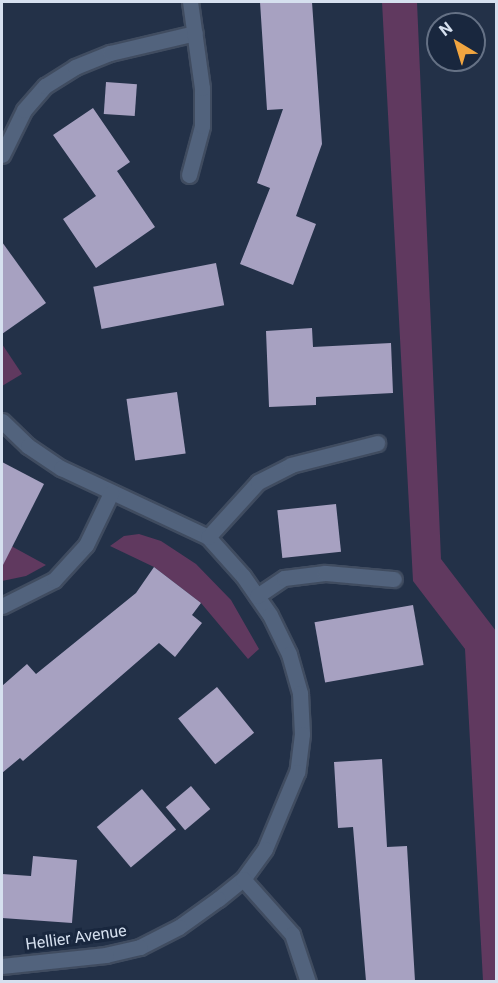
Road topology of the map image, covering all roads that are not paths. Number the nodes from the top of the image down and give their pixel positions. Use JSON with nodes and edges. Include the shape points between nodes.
{"nodes":[{"id":1,"x":190,"y":2,"type":"edge"},
{"id":2,"x":195,"y":33,"type":"junction"},
{"id":3,"x":2,"y":155,"type":"edge"},
{"id":4,"x":189,"y":175,"type":"dead end"},
{"id":5,"x":2,"y":421,"type":"edge"},
{"id":6,"x":377,"y":443,"type":"dead end"},
{"id":7,"x":111,"y":493,"type":"junction"},
{"id":8,"x":208,"y":537,"type":"junction"},
{"id":9,"x":394,"y":579,"type":"dead end"},
{"id":10,"x":257,"y":596,"type":"junction"},
{"id":11,"x":2,"y":606,"type":"edge"},
{"id":12,"x":243,"y":879,"type":"junction"},
{"id":13,"x":2,"y":966,"type":"edge"},
{"id":14,"x":308,"y":981,"type":"edge"}],
"edges":[{"from":1,"to":2,"type":"street"},
{"from":2,"to":3,"type":"street","via":[[110,53],[75,67],[45,86],[24,110]]},
{"from":2,"to":4,"type":"street","via":[[202,126]]},
{"from":5,"to":7,"type":"street","name":"Hellier Avenue","via":[[36,452]]},
{"from":6,"to":8,"type":"street","via":[[291,465],[258,482]]},
{"from":7,"to":8,"type":"street","name":"Hellier Avenue"},
{"from":7,"to":11,"type":"street","via":[[86,544],[54,580]]},
{"from":8,"to":10,"type":"street","name":"Hellier Avenue"},
{"from":9,"to":10,"type":"street","via":[[325,573],[284,578]]},
{"from":10,"to":12,"type":"street","name":"Hellier Avenue","via":[[289,654],[300,693],[302,734],[297,772],[284,809],[265,849]]},
{"from":12,"to":13,"type":"street","name":"Hellier Avenue","via":[[179,927],[140,947],[106,955]]},
{"from":12,"to":14,"type":"street","via":[[292,934]]}]}
